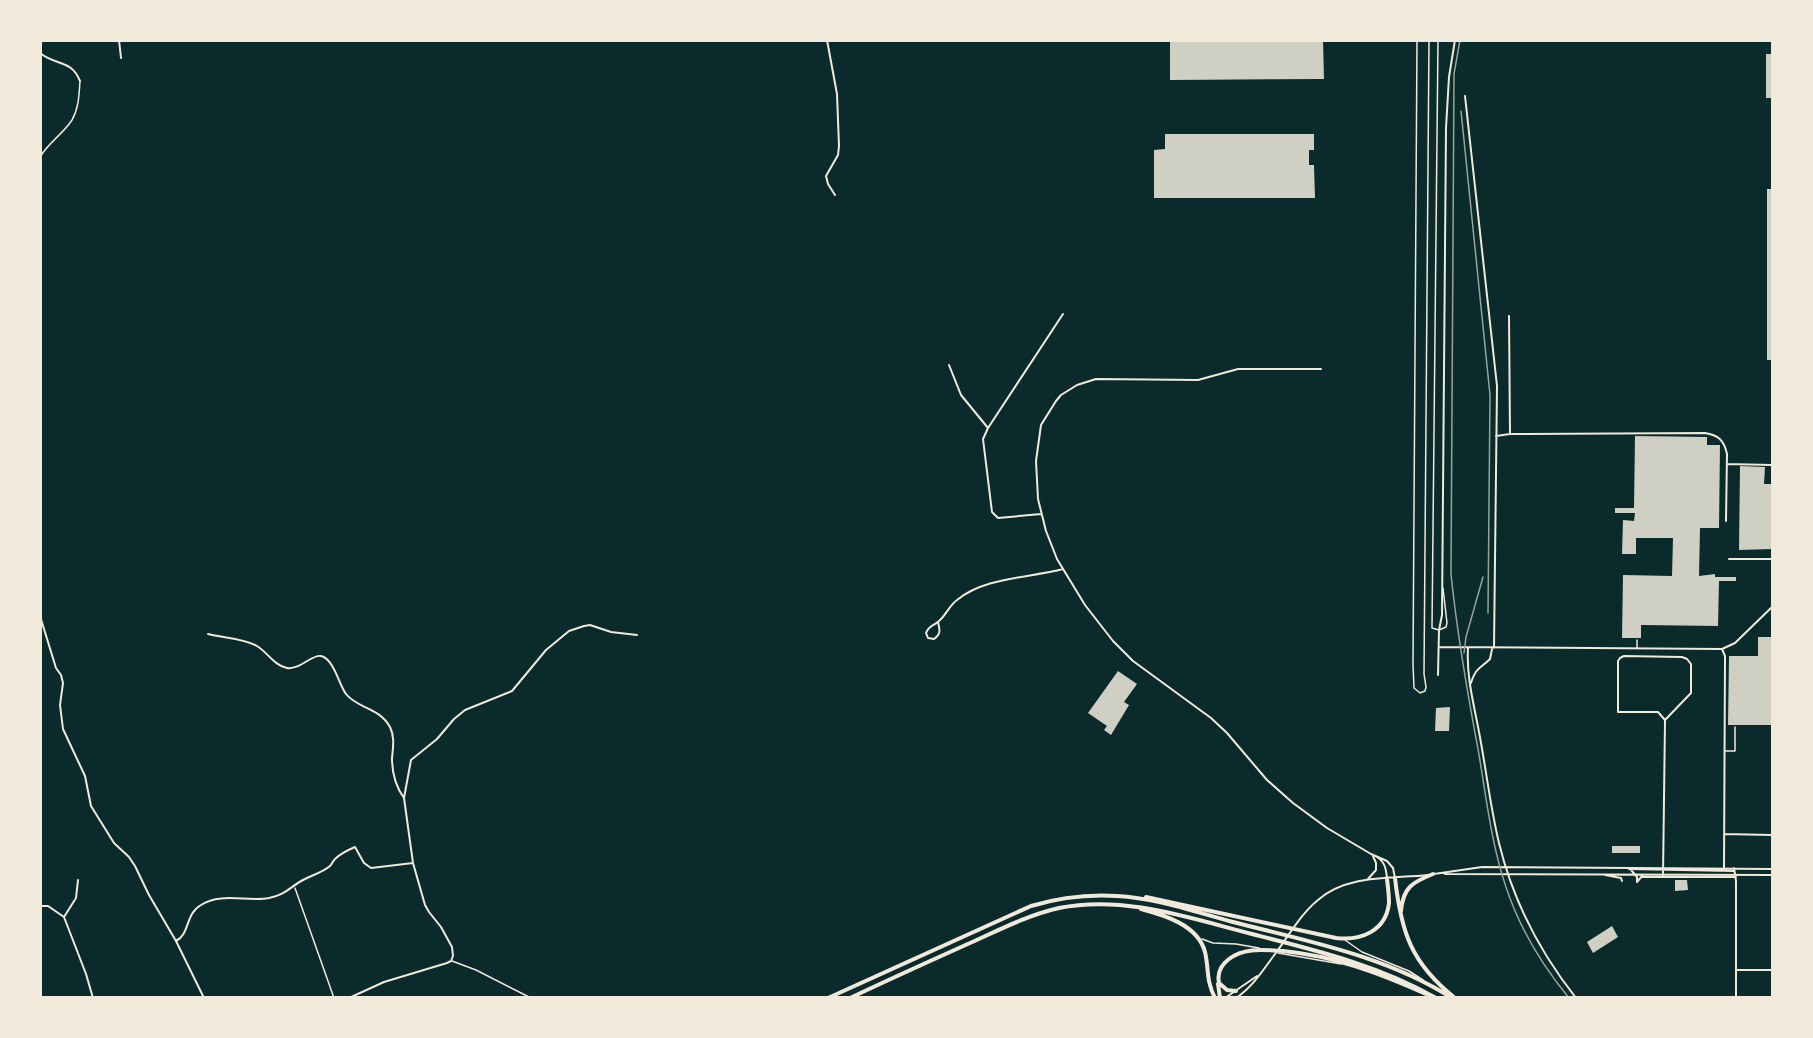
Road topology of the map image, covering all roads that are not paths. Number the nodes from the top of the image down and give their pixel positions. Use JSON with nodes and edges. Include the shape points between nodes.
{"nodes":[{"id":1,"x":119,"y":40,"type":"edge"},
{"id":2,"x":826,"y":40,"type":"edge"},
{"id":3,"x":1417,"y":40,"type":"edge"},
{"id":4,"x":1429,"y":40,"type":"edge"},
{"id":5,"x":1438,"y":40,"type":"edge"},
{"id":6,"x":1455,"y":40,"type":"edge"},
{"id":7,"x":40,"y":53,"type":"edge"},
{"id":8,"x":121,"y":58,"type":"dead end"},
{"id":9,"x":80,"y":81,"type":"joint"},
{"id":10,"x":1465,"y":96,"type":"dead end"},
{"id":11,"x":40,"y":157,"type":"edge"},
{"id":12,"x":835,"y":195,"type":"dead end"},
{"id":13,"x":1063,"y":314,"type":"dead end"},
{"id":14,"x":1509,"y":316,"type":"dead end"},
{"id":15,"x":949,"y":365,"type":"dead end"},
{"id":16,"x":1321,"y":369,"type":"dead end"},
{"id":17,"x":988,"y":428,"type":"junction"},
{"id":18,"x":1510,"y":434,"type":"junction"},
{"id":19,"x":1496,"y":436,"type":"junction"},
{"id":20,"x":1720,"y":454,"type":"dead end"},
{"id":21,"x":1727,"y":454,"type":"junction"},
{"id":22,"x":1720,"y":460,"type":"dead end"},
{"id":23,"x":1726,"y":464,"type":"junction"},
{"id":24,"x":1773,"y":465,"type":"edge"},
{"id":25,"x":1720,"y":468,"type":"dead end"},
{"id":26,"x":1720,"y":476,"type":"dead end"},
{"id":27,"x":1726,"y":476,"type":"junction"},
{"id":28,"x":1720,"y":485,"type":"dead end"},
{"id":29,"x":1726,"y":485,"type":"junction"},
{"id":30,"x":1720,"y":490,"type":"dead end"},
{"id":31,"x":1726,"y":490,"type":"junction"},
{"id":32,"x":1720,"y":496,"type":"dead end"},
{"id":33,"x":1726,"y":496,"type":"junction"},
{"id":34,"x":1720,"y":503,"type":"dead end"},
{"id":35,"x":1726,"y":503,"type":"junction"},
{"id":36,"x":1720,"y":512,"type":"dead end"},
{"id":37,"x":1726,"y":512,"type":"junction"},
{"id":38,"x":1041,"y":514,"type":"junction"},
{"id":39,"x":1719,"y":520,"type":"dead end"},
{"id":40,"x":1726,"y":520,"type":"joint"},
{"id":41,"x":1729,"y":559,"type":"dead end"},
{"id":42,"x":1773,"y":559,"type":"edge"},
{"id":43,"x":1063,"y":569,"type":"junction"},
{"id":44,"x":1442,"y":580,"type":"junction"},
{"id":45,"x":1773,"y":607,"type":"edge"},
{"id":46,"x":40,"y":616,"type":"edge"},
{"id":47,"x":938,"y":622,"type":"junction"},
{"id":48,"x":1438,"y":630,"type":"junction"},
{"id":49,"x":208,"y":634,"type":"dead end"},
{"id":50,"x":637,"y":635,"type":"dead end"},
{"id":51,"x":1637,"y":640,"type":"dead end"},
{"id":52,"x":1439,"y":647,"type":"junction"},
{"id":53,"x":1468,"y":648,"type":"junction"},
{"id":54,"x":1493,"y":648,"type":"junction"},
{"id":55,"x":1636,"y":649,"type":"junction"},
{"id":56,"x":1722,"y":650,"type":"junction"},
{"id":57,"x":1438,"y":675,"type":"dead end"},
{"id":58,"x":1471,"y":682,"type":"junction"},
{"id":59,"x":1665,"y":720,"type":"junction"},
{"id":60,"x":1735,"y":727,"type":"dead end"},
{"id":61,"x":1724,"y":751,"type":"junction"},
{"id":62,"x":404,"y":798,"type":"junction"},
{"id":63,"x":1724,"y":834,"type":"junction"},
{"id":64,"x":1773,"y":835,"type":"edge"},
{"id":65,"x":1373,"y":854,"type":"junction"},
{"id":66,"x":413,"y":863,"type":"junction"},
{"id":67,"x":1619,"y":867,"type":"junction"},
{"id":68,"x":1724,"y":868,"type":"junction"},
{"id":69,"x":1664,"y":869,"type":"junction"},
{"id":70,"x":1735,"y":869,"type":"junction"},
{"id":71,"x":1773,"y":869,"type":"edge"},
{"id":72,"x":1629,"y":870,"type":"junction"},
{"id":73,"x":1433,"y":874,"type":"junction"},
{"id":74,"x":1602,"y":874,"type":"junction"},
{"id":75,"x":1635,"y":874,"type":"junction"},
{"id":76,"x":1646,"y":874,"type":"junction"},
{"id":77,"x":1664,"y":875,"type":"junction"},
{"id":78,"x":1773,"y":875,"type":"edge"},
{"id":79,"x":1736,"y":876,"type":"junction"},
{"id":80,"x":1641,"y":877,"type":"junction"},
{"id":81,"x":1395,"y":878,"type":"junction"},
{"id":82,"x":1387,"y":879,"type":"junction"},
{"id":83,"x":78,"y":880,"type":"dead end"},
{"id":84,"x":1366,"y":881,"type":"junction"},
{"id":85,"x":1622,"y":881,"type":"dead end"},
{"id":86,"x":294,"y":887,"type":"junction"},
{"id":87,"x":1119,"y":896,"type":"junction"},
{"id":88,"x":40,"y":906,"type":"edge"},
{"id":89,"x":1131,"y":907,"type":"junction"},
{"id":90,"x":64,"y":917,"type":"junction"},
{"id":91,"x":1400,"y":918,"type":"junction"},
{"id":92,"x":1198,"y":938,"type":"junction"},
{"id":93,"x":1343,"y":939,"type":"junction"},
{"id":94,"x":176,"y":941,"type":"junction"},
{"id":95,"x":1267,"y":950,"type":"junction"},
{"id":96,"x":451,"y":961,"type":"junction"},
{"id":97,"x":1736,"y":970,"type":"junction"},
{"id":98,"x":1773,"y":970,"type":"edge"},
{"id":99,"x":1257,"y":976,"type":"junction"},
{"id":100,"x":1219,"y":983,"type":"junction"},
{"id":101,"x":1431,"y":986,"type":"junction"},
{"id":102,"x":869,"y":989,"type":"junction"},
{"id":103,"x":1211,"y":990,"type":"junction"},
{"id":104,"x":1236,"y":991,"type":"junction"},
{"id":105,"x":865,"y":995,"type":"dead end"},
{"id":106,"x":93,"y":998,"type":"edge"},
{"id":107,"x":204,"y":998,"type":"edge"},
{"id":108,"x":334,"y":998,"type":"edge"},
{"id":109,"x":349,"y":998,"type":"edge"},
{"id":110,"x":531,"y":998,"type":"edge"},
{"id":111,"x":828,"y":998,"type":"edge"},
{"id":112,"x":850,"y":998,"type":"edge"},
{"id":113,"x":1210,"y":998,"type":"edge"},
{"id":114,"x":1215,"y":998,"type":"edge"},
{"id":115,"x":1223,"y":998,"type":"edge"},
{"id":116,"x":1236,"y":998,"type":"edge"},
{"id":117,"x":1434,"y":998,"type":"edge"},
{"id":118,"x":1454,"y":998,"type":"edge"},
{"id":119,"x":1576,"y":998,"type":"edge"},
{"id":120,"x":1736,"y":998,"type":"edge"}],
"edges":[{"from":1,"to":8,"type":"street"},
{"from":2,"to":12,"type":"street","via":[[836,93],[839,147],[826,176]]},
{"from":3,"to":4,"type":"lane","via":[[1413,665],[1414,688],[1420,693],[1426,687]]},
{"from":5,"to":48,"type":"lane","via":[[1432,628]]},
{"from":6,"to":44,"type":"street","via":[[1446,128]]},
{"from":7,"to":9,"type":"street","via":[[72,68]]},
{"from":9,"to":11,"type":"lane","via":[[73,118]]},
{"from":10,"to":19,"type":"street","via":[[1497,386]]},
{"from":13,"to":17,"type":"street"},
{"from":14,"to":18,"type":"street"},
{"from":15,"to":17,"type":"street","via":[[961,395]]},
{"from":16,"to":38,"type":"street","via":[[1238,369],[1198,380],[1096,379],[1077,385],[1056,401],[1039,432],[1036,478]]},
{"from":17,"to":38,"type":"street","via":[[983,439],[992,512],[998,518]]},
{"from":18,"to":19,"type":"street"},
{"from":18,"to":21,"type":"street","via":[[1705,433],[1718,436]]},
{"from":19,"to":54,"type":"street"},
{"from":20,"to":21,"type":"lane"},
{"from":21,"to":23,"type":"street"},
{"from":22,"to":23,"type":"lane"},
{"from":23,"to":24,"type":"street"},
{"from":23,"to":25,"type":"lane"},
{"from":23,"to":27,"type":"street"},
{"from":26,"to":27,"type":"lane"},
{"from":27,"to":29,"type":"street"},
{"from":28,"to":29,"type":"lane"},
{"from":29,"to":31,"type":"street"},
{"from":30,"to":31,"type":"lane"},
{"from":31,"to":33,"type":"street"},
{"from":32,"to":33,"type":"lane"},
{"from":33,"to":35,"type":"street"},
{"from":34,"to":35,"type":"lane"},
{"from":35,"to":37,"type":"street"},
{"from":36,"to":37,"type":"lane"},
{"from":37,"to":40,"type":"street"},
{"from":38,"to":43,"type":"street"},
{"from":39,"to":40,"type":"lane"},
{"from":41,"to":42,"type":"street"},
{"from":43,"to":47,"type":"street","via":[[989,584],[969,592],[946,610]]},
{"from":43,"to":65,"type":"street","via":[[1093,616],[1133,661],[1211,718],[1300,809]]},
{"from":44,"to":48,"type":"street"},
{"from":44,"to":48,"type":"lane","via":[[1446,627]]},
{"from":45,"to":56,"type":"street","via":[[1735,643]]},
{"from":46,"to":94,"type":"street","via":[[62,678],[63,729],[85,776],[91,806],[114,843],[135,866]]},
{"from":47,"to":47,"type":"street","via":[[927,629],[928,638],[938,635]]},
{"from":48,"to":52,"type":"street"},
{"from":49,"to":62,"type":"street","via":[[253,644],[286,668],[319,656],[327,660],[346,694],[374,710],[389,726],[394,739],[393,769]]},
{"from":50,"to":62,"type":"street","via":[[590,626],[561,636],[512,691],[465,710],[415,756]]},
{"from":51,"to":55,"type":"lane"},
{"from":52,"to":53,"type":"street"},
{"from":52,"to":57,"type":"street"},
{"from":53,"to":54,"type":"street"},
{"from":53,"to":58,"type":"street"},
{"from":54,"to":55,"type":"street"},
{"from":54,"to":58,"type":"street","via":[[1490,659],[1474,673]]},
{"from":55,"to":56,"type":"street"},
{"from":56,"to":61,"type":"street"},
{"from":58,"to":119,"type":"street","via":[[1510,883],[1537,943]]},
{"from":59,"to":59,"type":"street","via":[[1691,693],[1690,662],[1682,657],[1620,658],[1618,712],[1658,712]]},
{"from":59,"to":69,"type":"street"},
{"from":60,"to":61,"type":"lane","via":[[1734,751]]},
{"from":61,"to":63,"type":"street"},
{"from":62,"to":66,"type":"street"},
{"from":63,"to":64,"type":"street"},
{"from":63,"to":68,"type":"street"},
{"from":65,"to":81,"type":"street","via":[[1391,864]]},
{"from":65,"to":82,"type":"street","via":[[1384,864]]},
{"from":65,"to":84,"type":"street","via":[[1376,870]]},
{"from":66,"to":86,"type":"street","via":[[371,868],[355,848]]},
{"from":66,"to":96,"type":"street","via":[[425,904],[452,947]]},
{"from":67,"to":69,"type":"street"},
{"from":67,"to":72,"type":"street"},
{"from":67,"to":73,"type":"street","via":[[1482,867]]},
{"from":68,"to":69,"type":"street"},
{"from":68,"to":70,"type":"street"},
{"from":69,"to":70,"type":"street"},
{"from":69,"to":72,"type":"street"},
{"from":69,"to":77,"type":"street"},
{"from":70,"to":71,"type":"street"},
{"from":70,"to":79,"type":"street"},
{"from":72,"to":75,"type":"street"},
{"from":73,"to":74,"type":"street"},
{"from":73,"to":81,"type":"street"},
{"from":73,"to":91,"type":"main road","via":[[1408,888]]},
{"from":74,"to":75,"type":"street"},
{"from":74,"to":85,"type":"street","via":[[1618,876]]},
{"from":75,"to":76,"type":"street"},
{"from":75,"to":80,"type":"street","via":[[1637,882]]},
{"from":76,"to":77,"type":"street"},
{"from":76,"to":80,"type":"street"},
{"from":77,"to":79,"type":"street"},
{"from":77,"to":80,"type":"street"},
{"from":78,"to":79,"type":"street"},
{"from":79,"to":97,"type":"street"},
{"from":81,"to":82,"type":"street"},
{"from":81,"to":91,"type":"main road"},
{"from":82,"to":84,"type":"street"},
{"from":82,"to":93,"type":"main road","via":[[1388,905],[1381,923],[1365,936]]},
{"from":83,"to":90,"type":"street","via":[[76,898]]},
{"from":84,"to":99,"type":"street","via":[[1329,892],[1316,902]]},
{"from":86,"to":94,"type":"street","via":[[271,897],[205,903],[193,912],[184,934]]},
{"from":86,"to":108,"type":"lane"},
{"from":87,"to":93,"type":"main road","via":[[1165,901]]},
{"from":87,"to":101,"type":"main road","via":[[1182,908],[1353,954]]},
{"from":87,"to":111,"type":"main road","via":[[1066,897],[1031,906]]},
{"from":88,"to":90,"type":"street","via":[[48,906]]},
{"from":89,"to":92,"type":"main road","via":[[1174,920]]},
{"from":89,"to":102,"type":"main road","via":[[1083,905],[1039,914]]},
{"from":89,"to":117,"type":"main road","via":[[1164,911],[1331,954],[1403,980]]},
{"from":90,"to":106,"type":"street"},
{"from":91,"to":118,"type":"main road","via":[[1419,960]]},
{"from":92,"to":95,"type":"lane"},
{"from":92,"to":103,"type":"main road"},
{"from":93,"to":101,"type":"lane"},
{"from":94,"to":107,"type":"street"},
{"from":95,"to":100,"type":"main road","via":[[1245,952],[1227,960],[1219,971]]},
{"from":95,"to":117,"type":"main road","via":[[1351,964]]},
{"from":96,"to":109,"type":"street","via":[[384,982]]},
{"from":96,"to":110,"type":"lane"},
{"from":97,"to":98,"type":"street"},
{"from":97,"to":120,"type":"street"},
{"from":99,"to":104,"type":"street"},
{"from":99,"to":116,"type":"street"},
{"from":100,"to":104,"type":"main road"},
{"from":100,"to":115,"type":"main road"},
{"from":101,"to":118,"type":"main road"},
{"from":102,"to":105,"type":"street"},
{"from":102,"to":112,"type":"main road"},
{"from":103,"to":113,"type":"main road"},
{"from":103,"to":114,"type":"main road"},
{"from":104,"to":115,"type":"street"}]}
